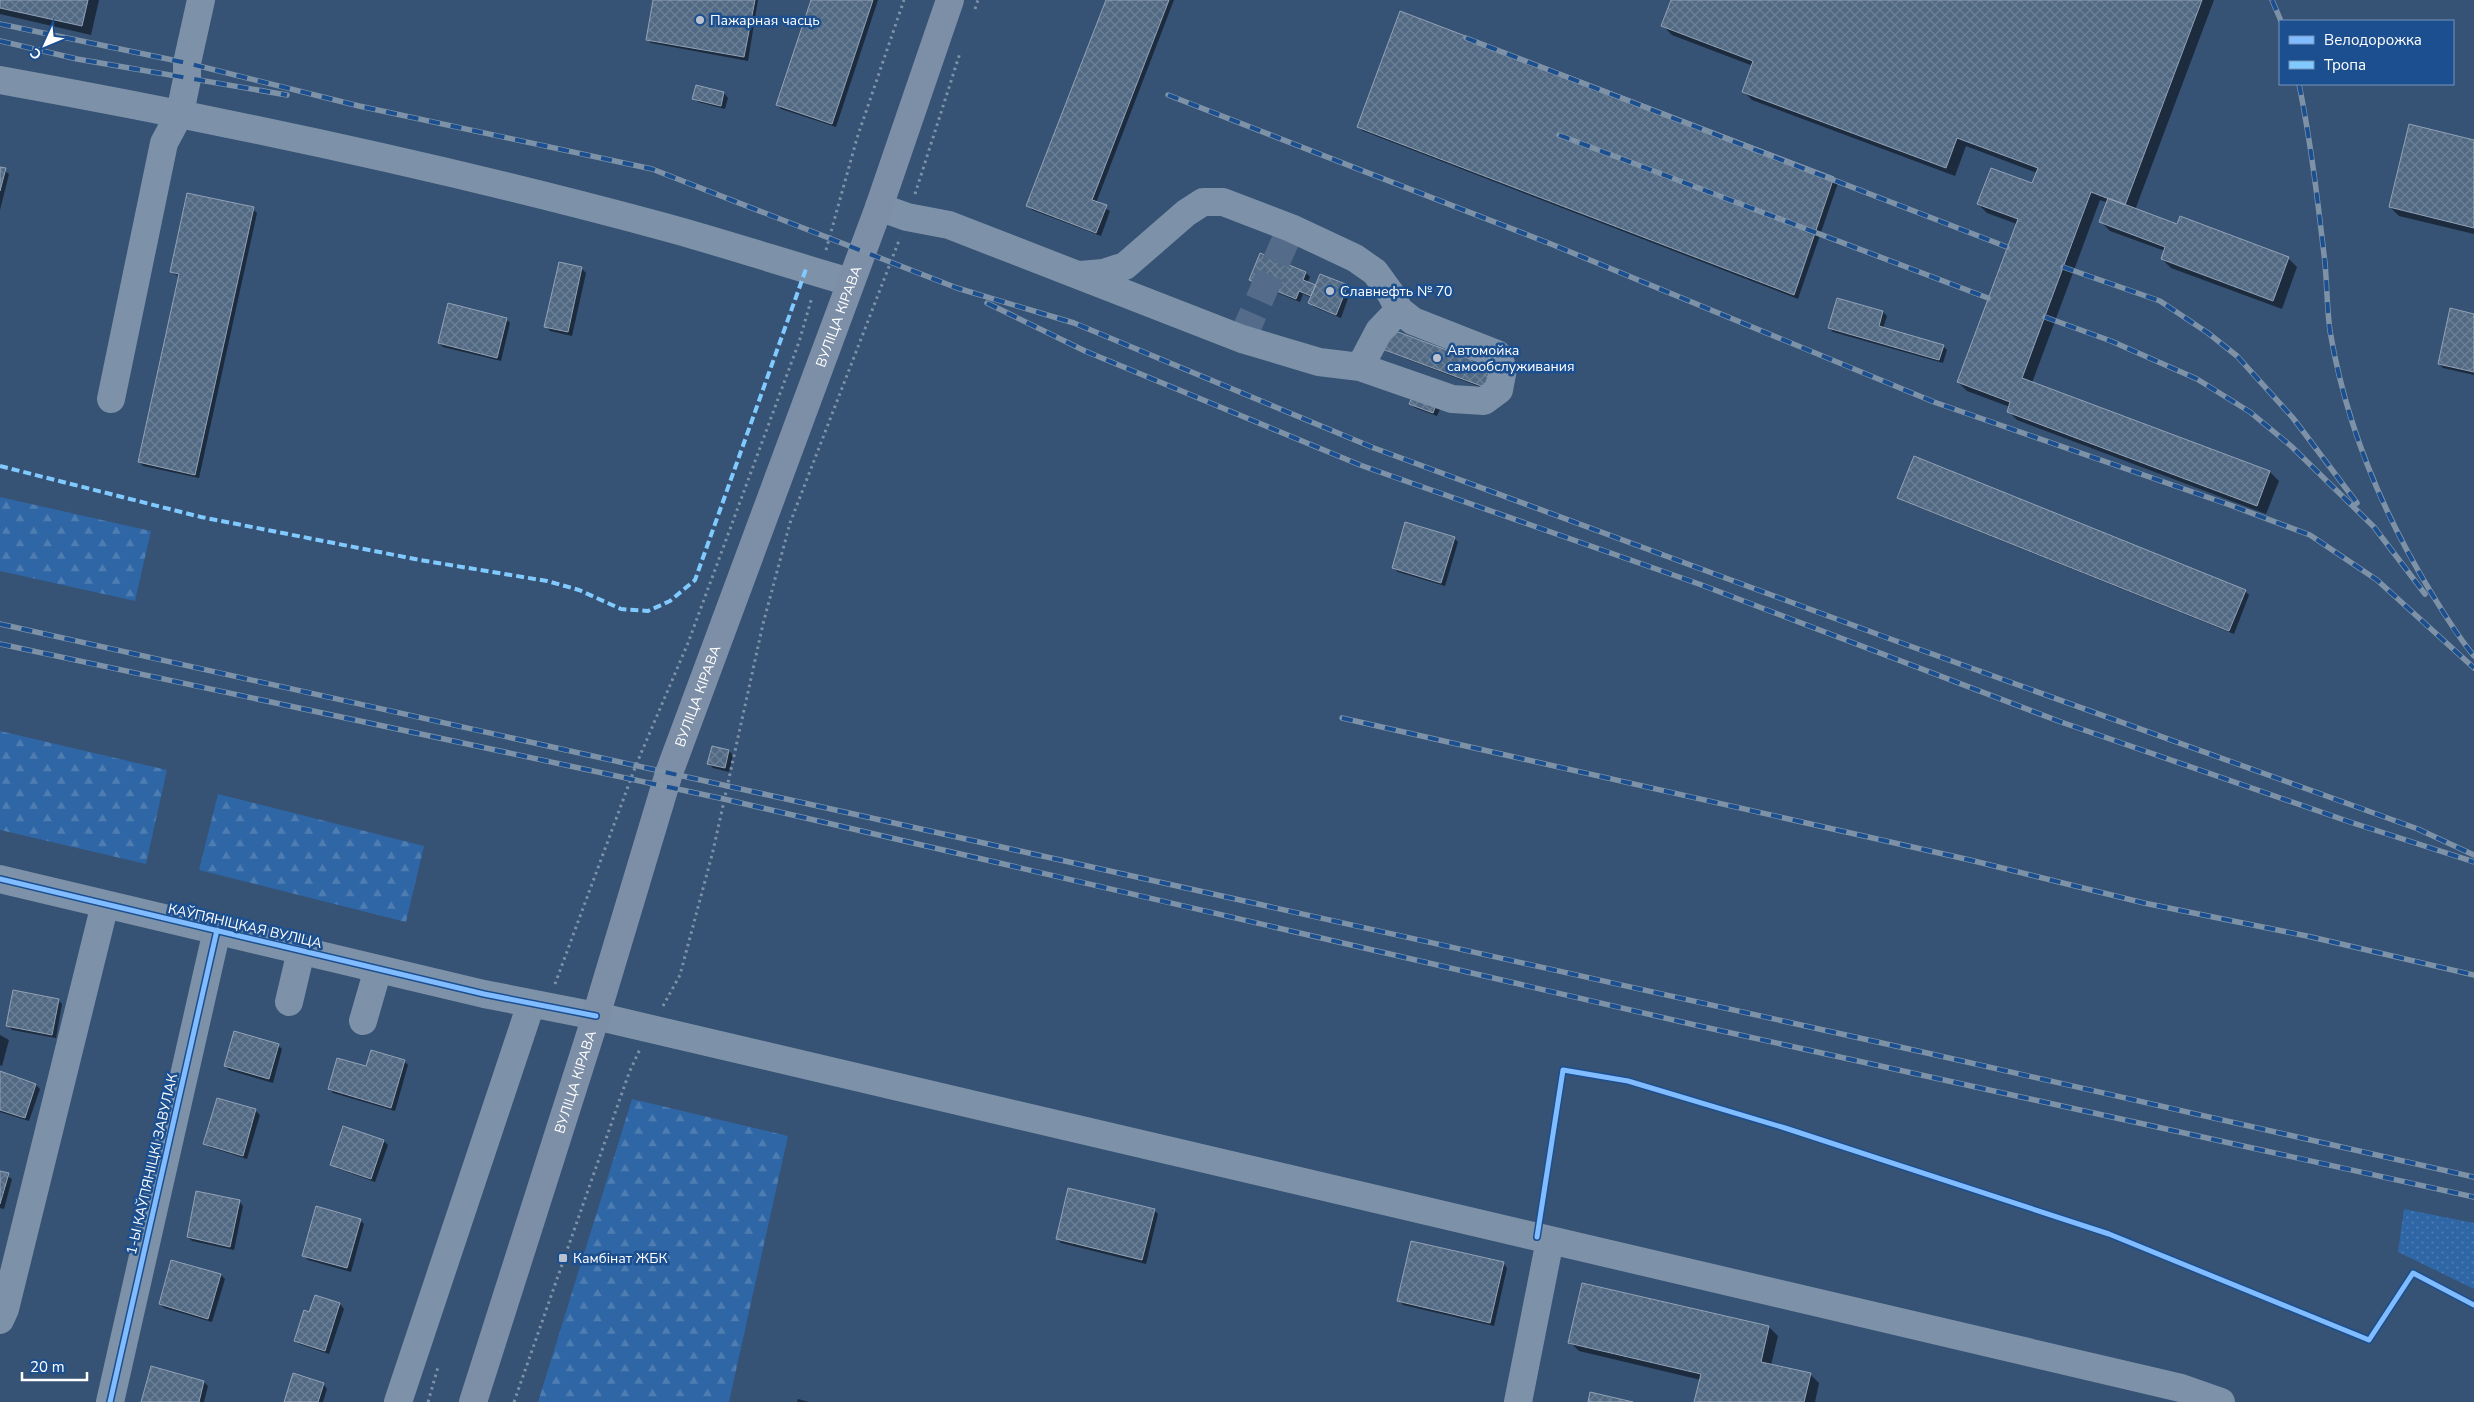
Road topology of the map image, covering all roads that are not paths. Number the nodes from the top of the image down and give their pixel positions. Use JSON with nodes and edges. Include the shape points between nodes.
{"nodes":[{"id":1,"x":201,"y":0,"type":"edge"},
{"id":2,"x":950,"y":0,"type":"edge"},
{"id":3,"x":0,"y":80,"type":"edge"},
{"id":4,"x":180,"y":113,"type":"junction"},
{"id":5,"x":878,"y":207,"type":"junction"},
{"id":6,"x":1080,"y":275,"type":"junction"},
{"id":7,"x":850,"y":282,"type":"junction"},
{"id":8,"x":1399,"y":310,"type":"junction"},
{"id":9,"x":1360,"y":367,"type":"junction"},
{"id":10,"x":111,"y":399,"type":"dead end"},
{"id":11,"x":1,"y":886,"type":"edge"},
{"id":12,"x":105,"y":904,"type":"junction"},
{"id":13,"x":216,"y":930,"type":"junction"},
{"id":14,"x":301,"y":951,"type":"junction"},
{"id":15,"x":378,"y":969,"type":"junction"},
{"id":16,"x":289,"y":1002,"type":"dead end"},
{"id":17,"x":539,"y":1005,"type":"junction"},
{"id":18,"x":596,"y":1016,"type":"junction"},
{"id":19,"x":363,"y":1021,"type":"dead end"},
{"id":20,"x":1550,"y":1240,"type":"junction"},
{"id":21,"x":0,"y":1320,"type":"edge"},
{"id":22,"x":110,"y":1402,"type":"edge"},
{"id":23,"x":398,"y":1402,"type":"edge"},
{"id":24,"x":473,"y":1402,"type":"edge"},
{"id":25,"x":1518,"y":1402,"type":"edge"},
{"id":26,"x":2221,"y":1402,"type":"edge"}],
"edges":[{"from":1,"to":4,"type":"street"},
{"from":2,"to":5,"type":"main road","name":"ВУЛІЦА КІРАВА"},
{"from":3,"to":4,"type":"street"},
{"from":4,"to":7,"type":"street","via":[[662,226]]},
{"from":4,"to":10,"type":"street","via":[[164,143]]},
{"from":5,"to":6,"type":"street","via":[[949,225]]},
{"from":5,"to":7,"type":"main road","name":"ВУЛІЦА КІРАВА"},
{"from":6,"to":8,"type":"street","via":[[1103,273],[1125,266],[1186,213],[1203,202],[1222,202],[1291,228],[1355,258],[1375,272]]},
{"from":6,"to":9,"type":"street","via":[[1242,339],[1319,362]]},
{"from":7,"to":18,"type":"main road","name":"ВУЛІЦА КІРАВА","via":[[670,773]]},
{"from":8,"to":9,"type":"street","via":[[1379,331]]},
{"from":8,"to":9,"type":"street","via":[[1413,322],[1497,354],[1503,369],[1499,390],[1484,401],[1452,398]]},
{"from":11,"to":12,"type":"street","name":"КАЎПЯНІЦКАЯ ВУЛІЦА"},
{"from":12,"to":13,"type":"street","name":"КАЎПЯНІЦКАЯ ВУЛІЦА"},
{"from":12,"to":21,"type":"street"},
{"from":13,"to":14,"type":"street","name":"КАЎПЯНІЦКАЯ ВУЛІЦА"},
{"from":13,"to":22,"type":"street","name":"1-Ы КАЎПЯНІЦКІ ЗАВУЛАК"},
{"from":14,"to":15,"type":"street","name":"КАЎПЯНІЦКАЯ ВУЛІЦА"},
{"from":14,"to":16,"type":"street"},
{"from":15,"to":17,"type":"street","name":"КАЎПЯНІЦКАЯ ВУЛІЦА"},
{"from":15,"to":19,"type":"street"},
{"from":17,"to":18,"type":"street","name":"КАЎПЯНІЦКАЯ ВУЛІЦА"},
{"from":17,"to":23,"type":"street"},
{"from":18,"to":20,"type":"street","name":"КАЎПЯНІЦКАЯ ВУЛІЦА"},
{"from":18,"to":24,"type":"main road","name":"ВУЛІЦА КІРАВА"},
{"from":20,"to":25,"type":"street"},
{"from":20,"to":26,"type":"street","name":"КАЎПЯНІЦКАЯ ВУЛІЦА","via":[[2181,1388]]}]}
